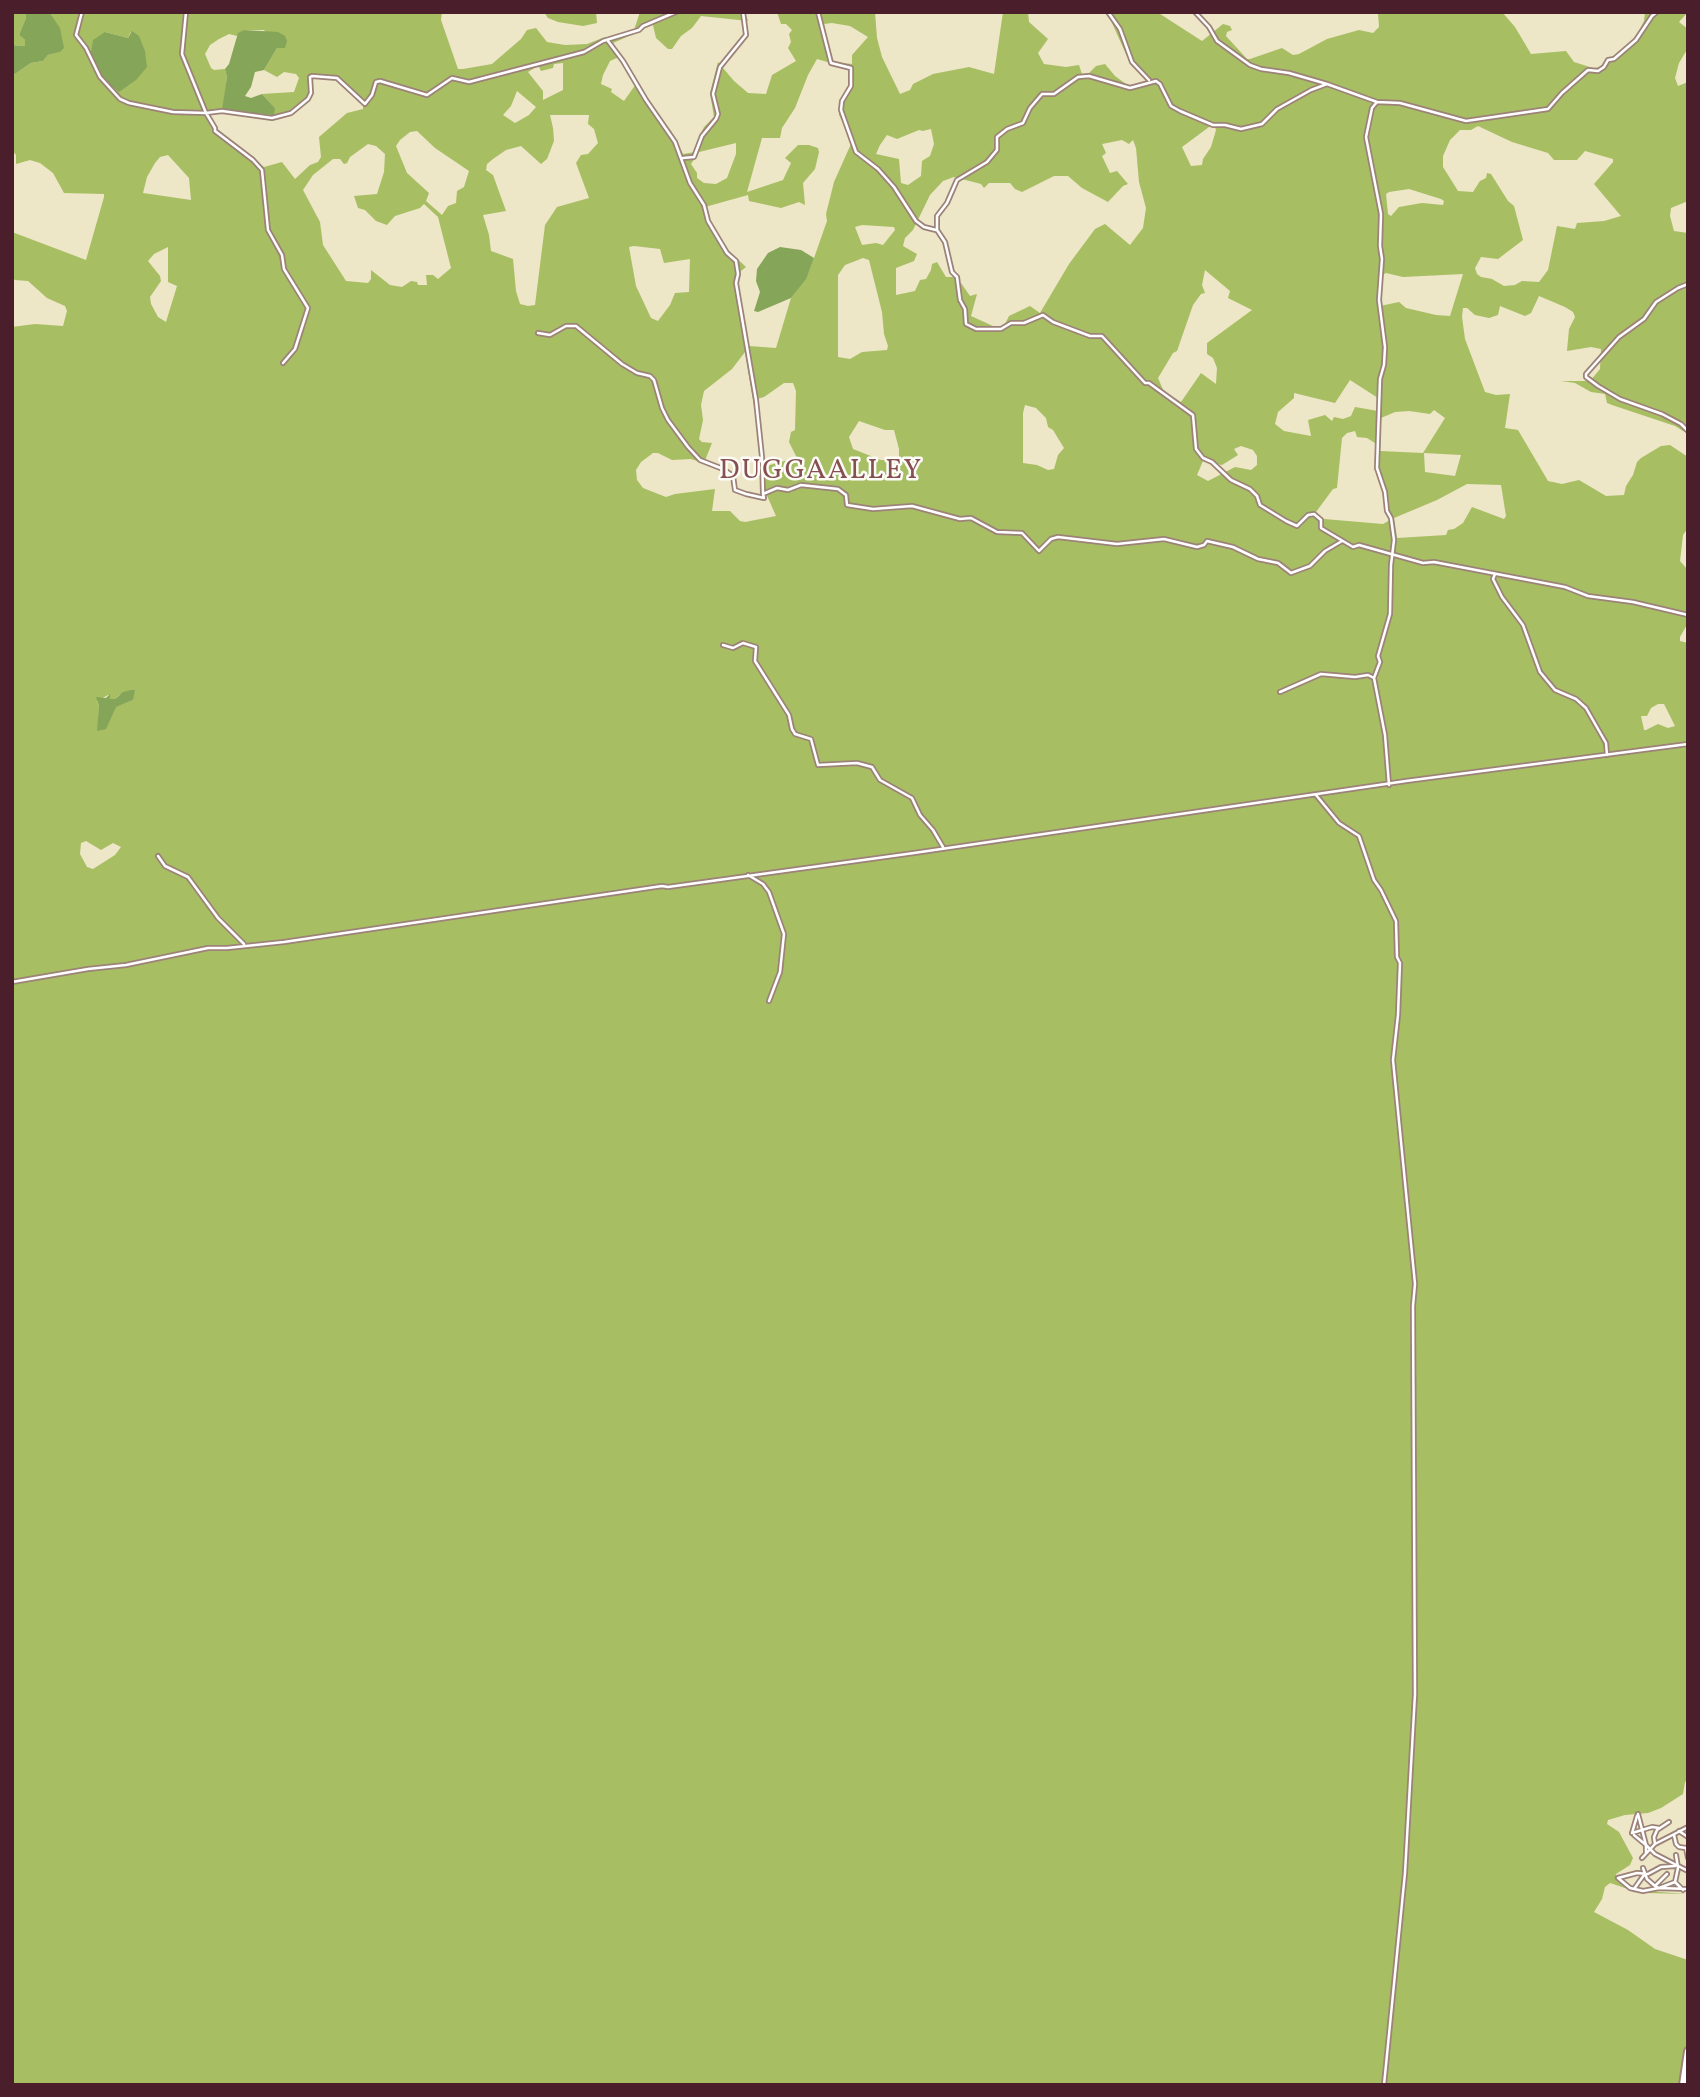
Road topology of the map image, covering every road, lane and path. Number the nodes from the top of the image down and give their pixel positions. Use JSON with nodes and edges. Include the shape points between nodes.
{"nodes":[{"id":1,"x":82,"y":12,"type":"edge"},
{"id":2,"x":186,"y":12,"type":"edge"},
{"id":3,"x":676,"y":12,"type":"edge"},
{"id":4,"x":743,"y":12,"type":"edge"},
{"id":5,"x":818,"y":12,"type":"edge"},
{"id":6,"x":1108,"y":12,"type":"edge"},
{"id":7,"x":1195,"y":12,"type":"edge"},
{"id":8,"x":1657,"y":12,"type":"edge"},
{"id":9,"x":608,"y":41,"type":"junction"},
{"id":10,"x":1150,"y":81,"type":"junction"},
{"id":11,"x":1327,"y":84,"type":"junction"},
{"id":12,"x":1377,"y":102,"type":"junction"},
{"id":13,"x":206,"y":113,"type":"junction"},
{"id":14,"x":682,"y":159,"type":"junction"},
{"id":15,"x":937,"y":230,"type":"junction"},
{"id":16,"x":1688,"y":284,"type":"edge"},
{"id":17,"x":538,"y":333,"type":"dead end"},
{"id":18,"x":283,"y":363,"type":"dead end"},
{"id":19,"x":1688,"y":431,"type":"edge"},
{"id":20,"x":763,"y":494,"type":"junction"},
{"id":21,"x":1342,"y":541,"type":"junction"},
{"id":22,"x":1393,"y":556,"type":"junction"},
{"id":23,"x":1495,"y":574,"type":"junction"},
{"id":24,"x":1688,"y":615,"type":"edge"},
{"id":25,"x":723,"y":646,"type":"dead end"},
{"id":26,"x":1374,"y":678,"type":"junction"},
{"id":27,"x":1280,"y":692,"type":"dead end"},
{"id":28,"x":1688,"y":744,"type":"edge"},
{"id":29,"x":1607,"y":755,"type":"junction"},
{"id":30,"x":1389,"y":785,"type":"junction"},
{"id":31,"x":1316,"y":795,"type":"junction"},
{"id":32,"x":943,"y":847,"type":"dead end"},
{"id":33,"x":158,"y":856,"type":"dead end"},
{"id":34,"x":748,"y":875,"type":"junction"},
{"id":35,"x":244,"y":944,"type":"dead end"},
{"id":36,"x":12,"y":982,"type":"edge"},
{"id":37,"x":769,"y":1001,"type":"dead end"},
{"id":38,"x":1669,"y":1822,"type":"dead end"},
{"id":39,"x":1688,"y":1827,"type":"edge"},
{"id":40,"x":1659,"y":1828,"type":"junction"},
{"id":41,"x":1679,"y":1831,"type":"junction"},
{"id":42,"x":1632,"y":1833,"type":"junction"},
{"id":43,"x":1641,"y":1833,"type":"junction"},
{"id":44,"x":1674,"y":1833,"type":"junction"},
{"id":45,"x":1654,"y":1837,"type":"junction"},
{"id":46,"x":1688,"y":1837,"type":"edge"},
{"id":47,"x":1655,"y":1844,"type":"junction"},
{"id":48,"x":1646,"y":1845,"type":"junction"},
{"id":49,"x":1687,"y":1848,"type":"edge"},
{"id":50,"x":1651,"y":1850,"type":"junction"},
{"id":51,"x":1646,"y":1853,"type":"junction"},
{"id":52,"x":1676,"y":1855,"type":"dead end"},
{"id":53,"x":1642,"y":1858,"type":"dead end"},
{"id":54,"x":1688,"y":1858,"type":"edge"},
{"id":55,"x":1677,"y":1867,"type":"junction"},
{"id":56,"x":1643,"y":1868,"type":"dead end"},
{"id":57,"x":1688,"y":1871,"type":"edge"},
{"id":58,"x":1644,"y":1874,"type":"junction"},
{"id":59,"x":1667,"y":1874,"type":"dead end"},
{"id":60,"x":1675,"y":1882,"type":"junction"},
{"id":61,"x":1654,"y":1888,"type":"junction"},
{"id":62,"x":1660,"y":1888,"type":"junction"},
{"id":63,"x":1634,"y":1889,"type":"junction"},
{"id":64,"x":1685,"y":1889,"type":"edge"},
{"id":65,"x":1688,"y":2051,"type":"edge"},
{"id":66,"x":1384,"y":2085,"type":"edge"},
{"id":67,"x":1683,"y":2085,"type":"edge"}],
"edges":[{"from":1,"to":13,"type":"street","via":[[76,35],[120,99],[173,112]]},
{"from":2,"to":13,"type":"street","via":[[182,54]]},
{"from":3,"to":9,"type":"street"},
{"from":4,"to":14,"type":"street","via":[[746,34],[720,67],[713,94],[716,119],[702,136],[694,157]]},
{"from":5,"to":15,"type":"street","via":[[831,63],[851,68],[851,86],[841,110],[856,152],[894,187],[916,221]]},
{"from":6,"to":10,"type":"street","via":[[1132,62]]},
{"from":7,"to":11,"type":"street","via":[[1217,41],[1251,65]]},
{"from":8,"to":12,"type":"street","via":[[1636,40],[1598,71],[1588,70],[1548,108],[1466,121],[1400,103]]},
{"from":9,"to":13,"type":"street","via":[[584,52],[469,82],[452,78],[427,95],[380,81],[365,104],[337,78],[312,76],[308,99],[291,113],[272,118]]},
{"from":9,"to":14,"type":"street"},
{"from":10,"to":11,"type":"street","via":[[1156,80],[1171,106],[1180,111],[1213,125],[1241,129],[1262,124],[1277,110]]},
{"from":10,"to":15,"type":"street","via":[[1130,88],[1078,77],[1054,94],[1042,94],[1023,123],[997,138],[997,150],[987,162],[957,180],[937,216]]},
{"from":11,"to":12,"type":"street"},
{"from":12,"to":22,"type":"street","via":[[1366,137],[1381,214],[1379,300],[1385,347],[1377,468],[1393,524]]},
{"from":13,"to":18,"type":"street","via":[[215,131],[262,170],[268,230],[284,269],[307,303],[295,349]]},
{"from":14,"to":20,"type":"street","via":[[708,221],[736,261],[756,400]]},
{"from":15,"to":21,"type":"street","via":[[957,278],[966,324],[976,329],[1002,329],[1043,314],[1053,322],[1102,336],[1145,383],[1193,415],[1196,449],[1203,458],[1250,489],[1270,512],[1297,526],[1308,515],[1318,516],[1321,528]]},
{"from":16,"to":19,"type":"street","via":[[1656,302],[1586,377],[1620,399],[1662,414]]},
{"from":17,"to":20,"type":"street","via":[[550,335],[576,326],[622,364],[650,376],[668,420],[698,459],[733,476],[736,491],[764,498]]},
{"from":20,"to":21,"type":"street","via":[[801,485],[838,489],[850,506],[912,506],[971,519],[997,532],[1022,533],[1039,551],[1054,537],[1117,544],[1164,539],[1197,547],[1216,542],[1278,563],[1291,573],[1310,566]]},
{"from":21,"to":22,"type":"street"},
{"from":22,"to":23,"type":"street"},
{"from":22,"to":26,"type":"street","via":[[1390,614]]},
{"from":23,"to":24,"type":"street"},
{"from":23,"to":29,"type":"street","via":[[1502,597],[1524,625],[1541,674],[1555,690],[1576,698],[1586,708],[1606,743]]},
{"from":25,"to":32,"type":"street","via":[[743,643],[756,647],[755,661],[789,715],[795,734],[811,739],[818,765],[872,767],[880,780],[911,797]]},
{"from":26,"to":27,"type":"street","via":[[1321,674]]},
{"from":26,"to":30,"type":"street"},
{"from":28,"to":29,"type":"street"},
{"from":29,"to":30,"type":"street"},
{"from":30,"to":31,"type":"street"},
{"from":31,"to":34,"type":"street"},
{"from":31,"to":66,"type":"street","via":[[1339,823],[1359,836],[1374,880],[1396,921],[1400,963],[1393,1060],[1415,1284],[1415,1694],[1405,1873]]},
{"from":33,"to":35,"type":"street","via":[[164,866],[188,877]]},
{"from":34,"to":36,"type":"street","via":[[284,942],[208,948]]},
{"from":34,"to":37,"type":"street","via":[[769,892],[784,934],[780,972]]},
{"from":38,"to":40,"type":"street"},
{"from":39,"to":41,"type":"street"},
{"from":40,"to":43,"type":"street"},
{"from":40,"to":45,"type":"street"},
{"from":41,"to":44,"type":"street"},
{"from":41,"to":46,"type":"street"},
{"from":42,"to":43,"type":"street"},
{"from":42,"to":43,"type":"street","via":[[1638,1815]]},
{"from":42,"to":48,"type":"street"},
{"from":43,"to":45,"type":"street"},
{"from":43,"to":48,"type":"street"},
{"from":44,"to":47,"type":"street"},
{"from":44,"to":49,"type":"street","via":[[1676,1844]]},
{"from":45,"to":47,"type":"street"},
{"from":47,"to":50,"type":"street"},
{"from":48,"to":50,"type":"street"},
{"from":48,"to":51,"type":"street"},
{"from":49,"to":54,"type":"street"},
{"from":50,"to":51,"type":"street"},
{"from":50,"to":55,"type":"street"},
{"from":51,"to":53,"type":"street"},
{"from":52,"to":55,"type":"street"},
{"from":55,"to":57,"type":"street"},
{"from":55,"to":58,"type":"street"},
{"from":55,"to":60,"type":"street"},
{"from":56,"to":58,"type":"street"},
{"from":58,"to":61,"type":"street"},
{"from":58,"to":63,"type":"street"},
{"from":58,"to":63,"type":"street","via":[[1618,1878]]},
{"from":59,"to":61,"type":"street"},
{"from":60,"to":62,"type":"street"},
{"from":60,"to":64,"type":"street"},
{"from":61,"to":62,"type":"street"},
{"from":61,"to":63,"type":"street"},
{"from":62,"to":64,"type":"street"},
{"from":65,"to":67,"type":"highway"}]}
